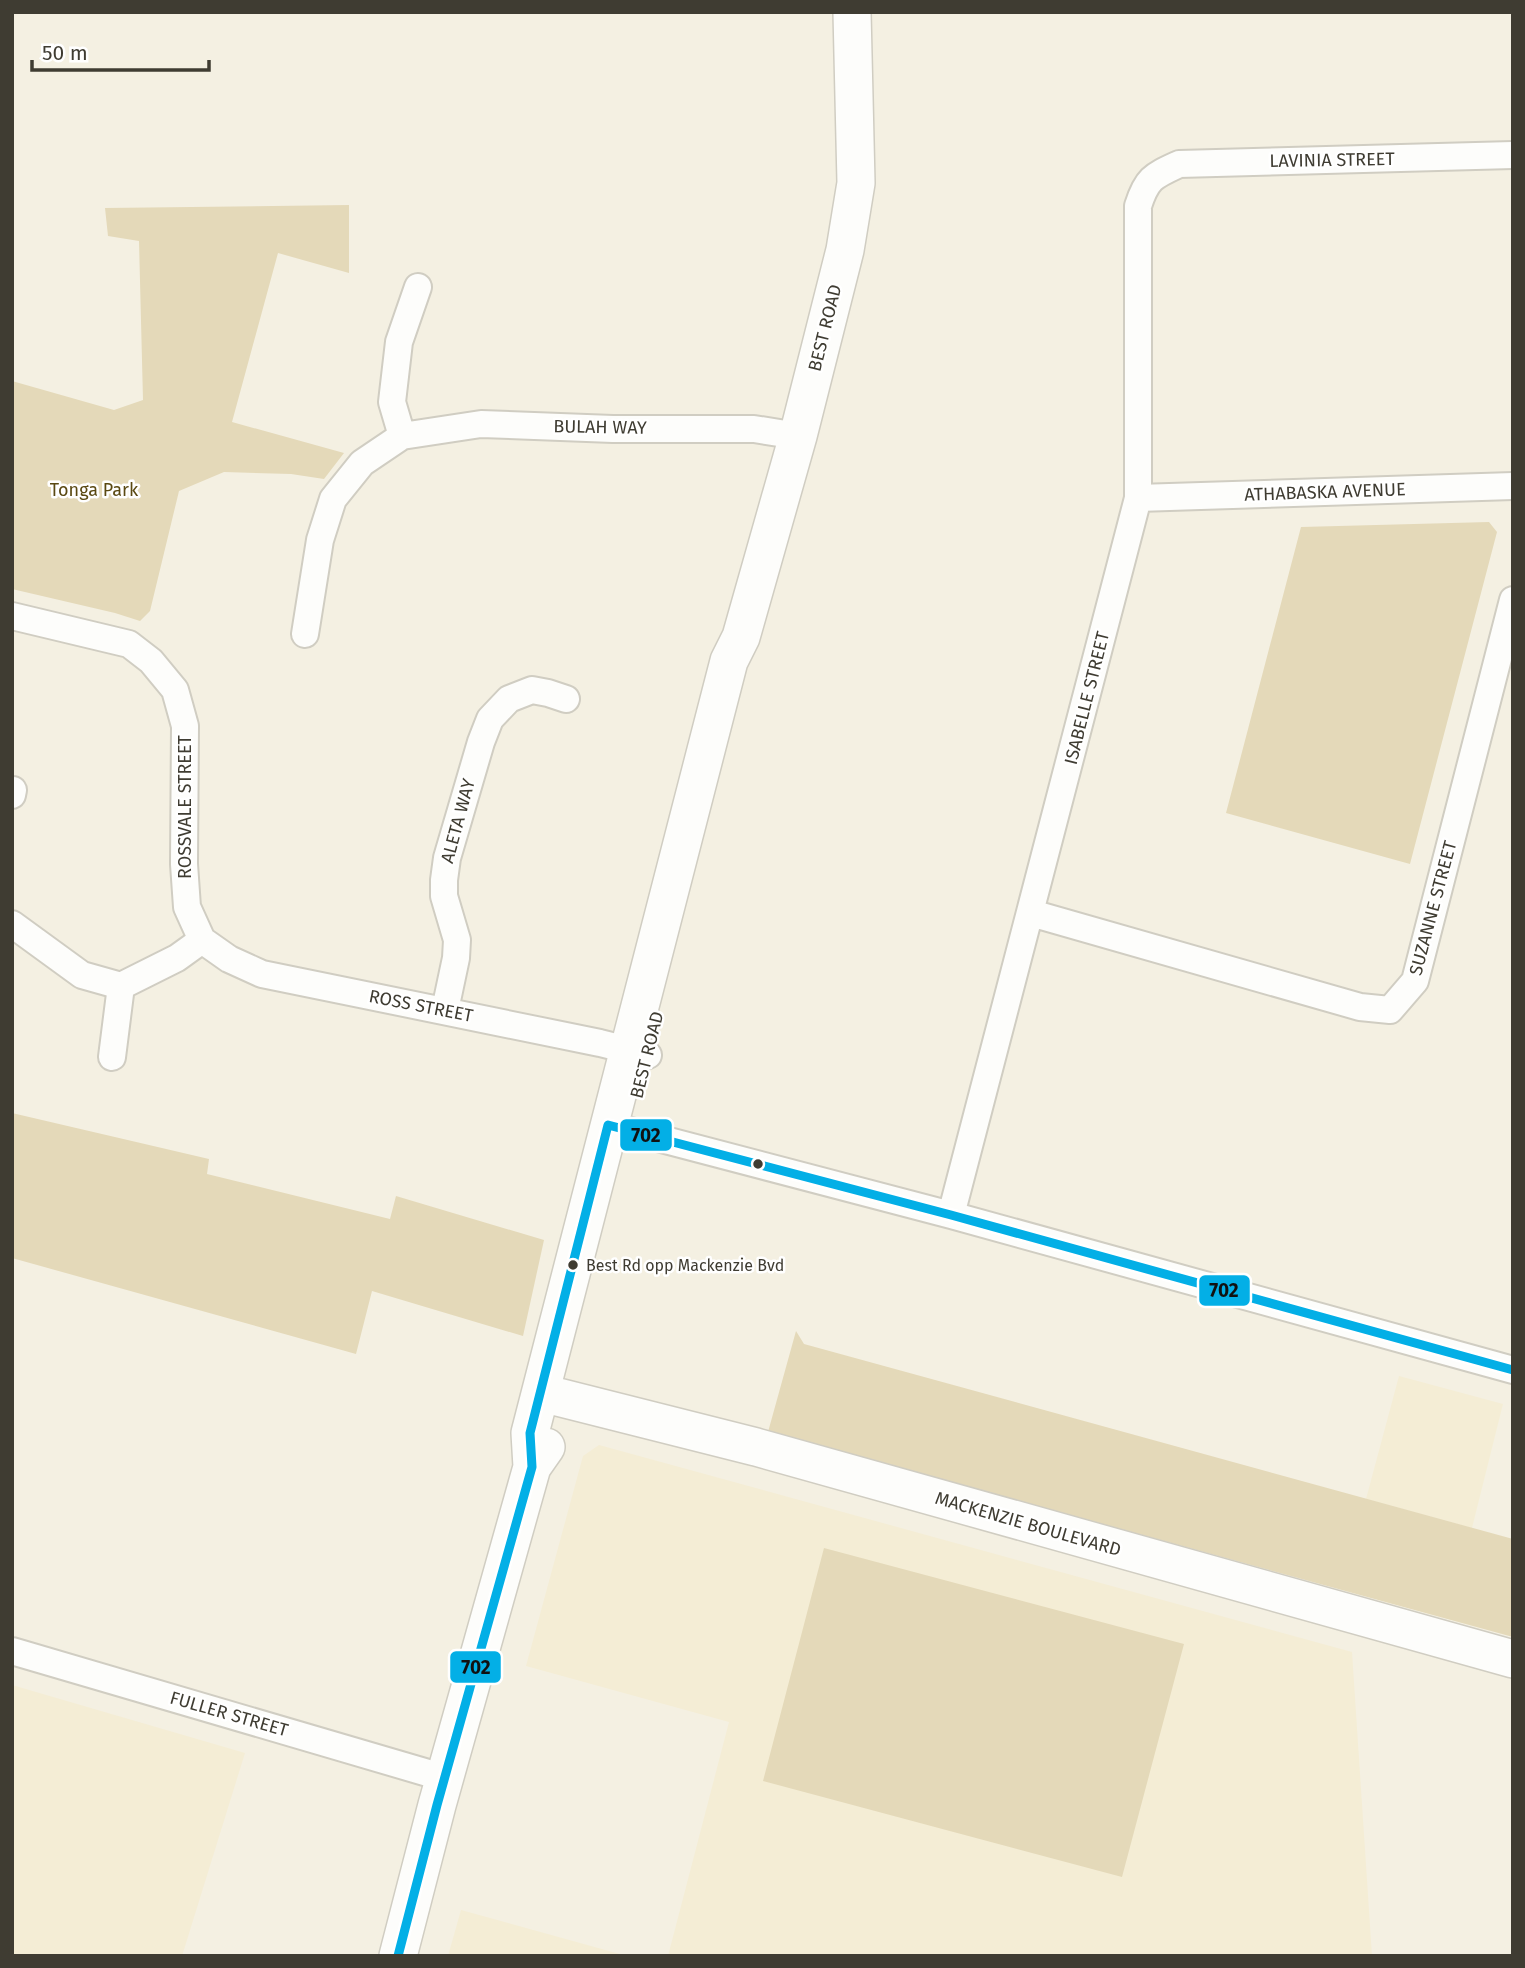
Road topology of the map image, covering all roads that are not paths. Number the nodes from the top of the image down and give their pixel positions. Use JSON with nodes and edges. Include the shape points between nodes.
{"nodes":[{"id":1,"x":852,"y":12,"type":"edge"},
{"id":2,"x":1513,"y":155,"type":"edge"},
{"id":3,"x":1154,"y":175,"type":"joint"},
{"id":4,"x":418,"y":287,"type":"dead end"},
{"id":5,"x":402,"y":436,"type":"junction"},
{"id":6,"x":798,"y":436,"type":"junction"},
{"id":7,"x":1513,"y":486,"type":"edge"},
{"id":8,"x":1138,"y":498,"type":"junction"},
{"id":9,"x":1513,"y":600,"type":"edge"},
{"id":10,"x":12,"y":616,"type":"edge"},
{"id":11,"x":306,"y":634,"type":"dead end"},
{"id":12,"x":566,"y":699,"type":"dead end"},
{"id":13,"x":1031,"y":913,"type":"junction"},
{"id":14,"x":12,"y":924,"type":"edge"},
{"id":15,"x":202,"y":940,"type":"junction"},
{"id":16,"x":121,"y":986,"type":"junction"},
{"id":17,"x":445,"y":1010,"type":"junction"},
{"id":18,"x":637,"y":1052,"type":"junction"},
{"id":19,"x":112,"y":1057,"type":"dead end"},
{"id":20,"x":618,"y":1128,"type":"junction"},
{"id":21,"x":951,"y":1215,"type":"junction"},
{"id":22,"x":1513,"y":1370,"type":"edge"},
{"id":23,"x":553,"y":1396,"type":"junction"},
{"id":24,"x":12,"y":1651,"type":"edge"},
{"id":25,"x":1513,"y":1660,"type":"edge"},
{"id":26,"x":445,"y":1777,"type":"junction"},
{"id":27,"x":398,"y":1956,"type":"edge"}],
"edges":[{"from":1,"to":6,"type":"main road","name":"BEST ROAD","via":[[856,183],[845,250]]},
{"from":2,"to":3,"type":"street","name":"LAVINIA STREET","via":[[1179,164]]},
{"from":3,"to":8,"type":"street","name":"ISABELLE STREET","via":[[1138,206]]},
{"from":4,"to":5,"type":"street","via":[[399,342],[392,402]]},
{"from":5,"to":6,"type":"street","name":"BULAH WAY","via":[[481,424],[754,429]]},
{"from":5,"to":11,"type":"street","name":"BULAH WAY","via":[[362,463],[333,499],[320,540]]},
{"from":6,"to":18,"type":"main road","name":"BEST ROAD","via":[[741,637],[744,666]]},
{"from":7,"to":8,"type":"street","name":"ATHABASKA AVENUE"},
{"from":8,"to":13,"type":"street","name":"ISABELLE STREET"},
{"from":9,"to":13,"type":"street","name":"SUZANNE STREET","via":[[1415,981],[1390,1010],[1360,1007]]},
{"from":10,"to":15,"type":"street","name":"ROSSVALE STREET","via":[[129,644],[151,661],[175,690],[185,726],[187,907]]},
{"from":12,"to":17,"type":"street","name":"ALETA WAY","via":[[532,690],[520,693],[499,707],[481,742],[444,880],[457,940]]},
{"from":13,"to":21,"type":"street","name":"ISABELLE STREET"},
{"from":14,"to":16,"type":"street","via":[[82,975]]},
{"from":15,"to":16,"type":"street"},
{"from":15,"to":17,"type":"street","name":"ROSS STREET","via":[[262,974]]},
{"from":16,"to":19,"type":"street"},
{"from":17,"to":18,"type":"street","name":"ROSS STREET"},
{"from":18,"to":20,"type":"main road","name":"BEST ROAD"},
{"from":20,"to":21,"type":"street"},
{"from":20,"to":23,"type":"main road","name":"BEST ROAD"},
{"from":21,"to":22,"type":"street"},
{"from":23,"to":25,"type":"main road","name":"MACKENZIE BOULEVARD","via":[[756,1447]]},
{"from":23,"to":26,"type":"main road","name":"BEST ROAD","via":[[553,1436],[532,1467]]},
{"from":24,"to":26,"type":"street","name":"FULLER STREET"},
{"from":26,"to":27,"type":"main road","name":"BEST ROAD"}]}
